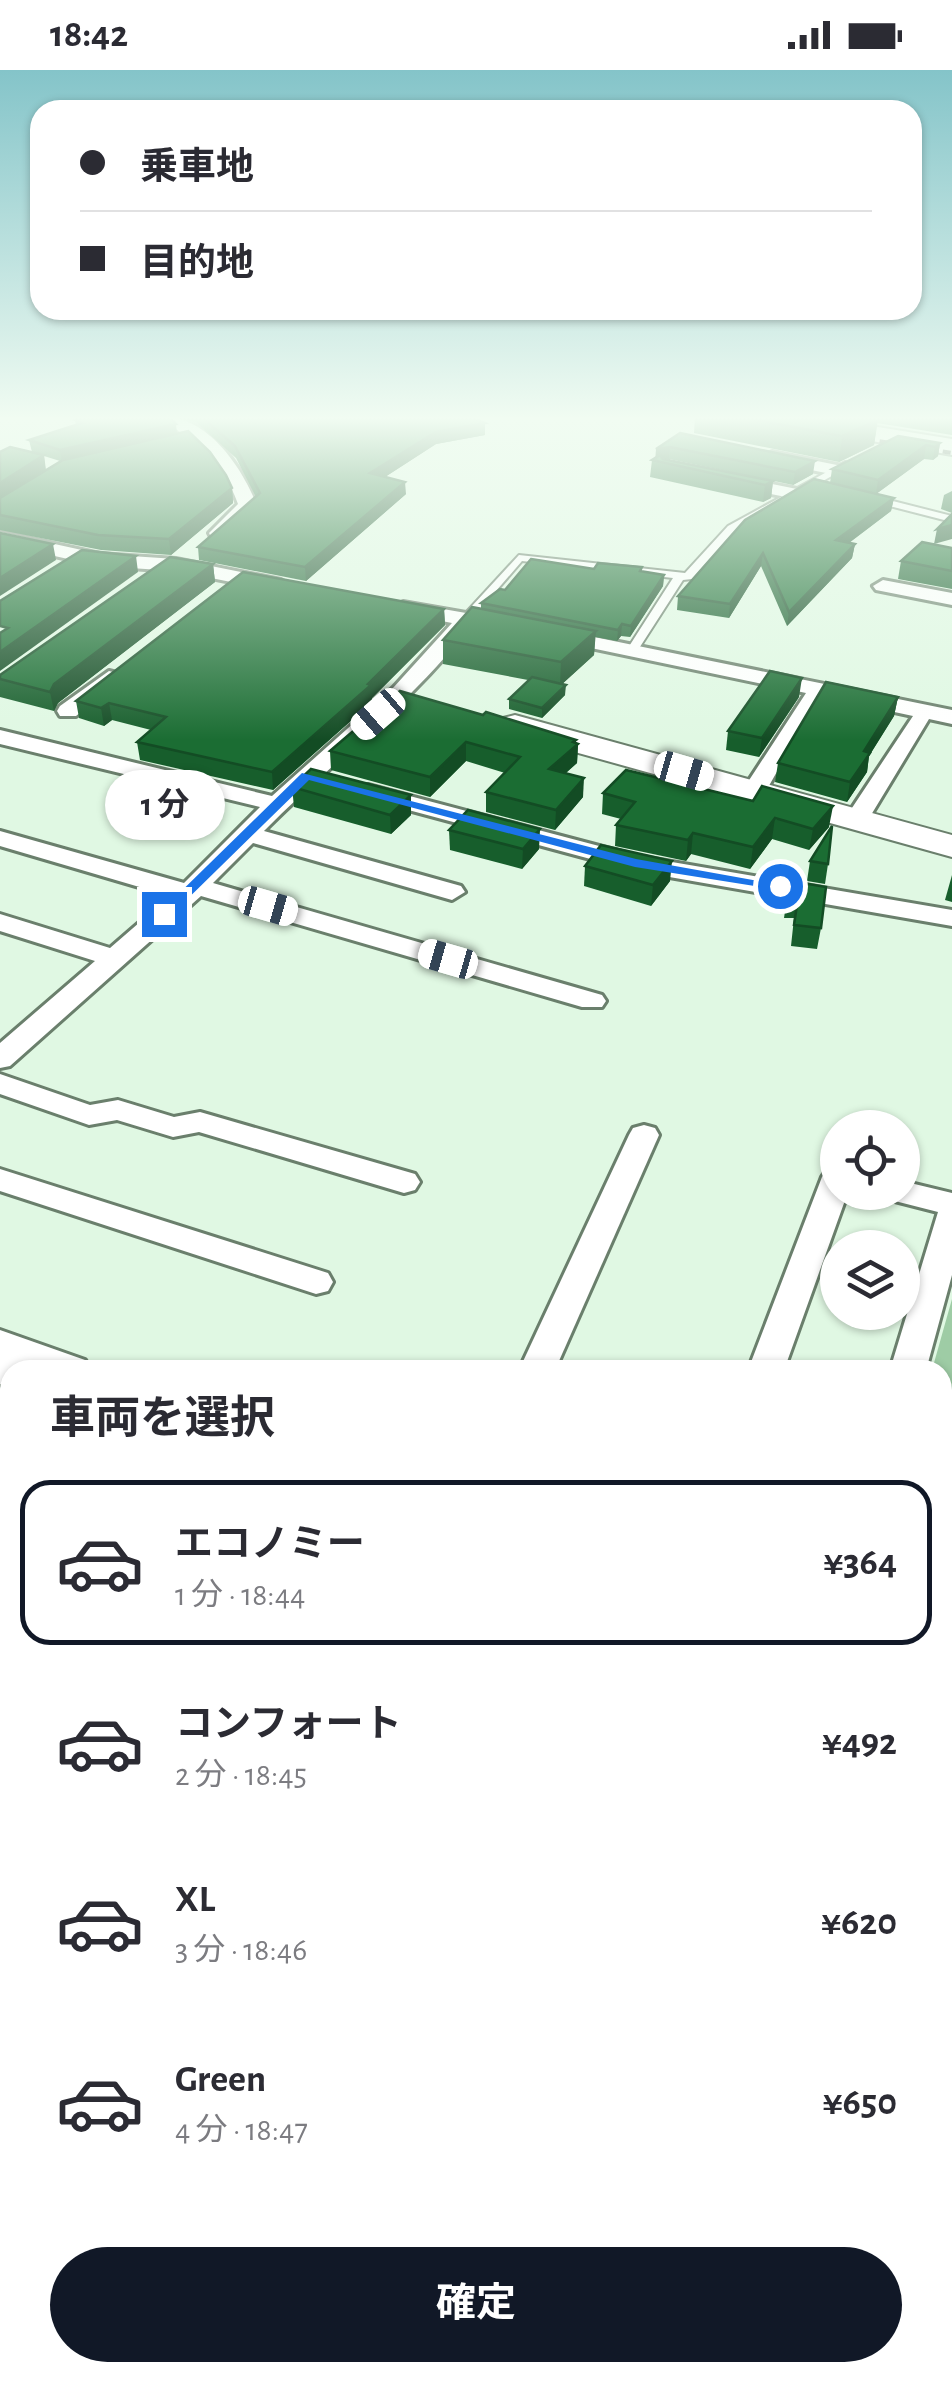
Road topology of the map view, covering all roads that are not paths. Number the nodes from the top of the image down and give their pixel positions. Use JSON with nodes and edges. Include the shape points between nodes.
{"nodes":[{"id":1,"x":222,"y":525,"type":"edge"},
{"id":2,"x":737,"y":525,"type":"edge"},
{"id":3,"x":0,"y":538,"type":"edge"},
{"id":4,"x":81,"y":556,"type":"junction"},
{"id":5,"x":171,"y":565,"type":"junction"},
{"id":6,"x":680,"y":576,"type":"junction"},
{"id":7,"x":49,"y":578,"type":"edge"},
{"id":8,"x":239,"y":578,"type":"junction"},
{"id":9,"x":883,"y":586,"type":"dead end"},
{"id":10,"x":136,"y":587,"type":"edge"},
{"id":11,"x":307,"y":591,"type":"edge"},
{"id":12,"x":952,"y":598,"type":"edge"},
{"id":13,"x":208,"y":602,"type":"edge"},
{"id":14,"x":377,"y":604,"type":"edge"},
{"id":15,"x":475,"y":621,"type":"junction"},
{"id":16,"x":538,"y":632,"type":"edge"},
{"id":17,"x":632,"y":650,"type":"junction"},
{"id":18,"x":130,"y":662,"type":"edge"},
{"id":19,"x":401,"y":693,"type":"junction"},
{"id":20,"x":810,"y":698,"type":"dead end"},
{"id":21,"x":438,"y":703,"type":"edge"},
{"id":22,"x":68,"y":710,"type":"dead end"},
{"id":23,"x":476,"y":714,"type":"edge"},
{"id":24,"x":952,"y":717,"type":"edge"},
{"id":25,"x":919,"y":721,"type":"dead end"},
{"id":26,"x":0,"y":737,"type":"edge"},
{"id":27,"x":306,"y":776,"type":"junction"},
{"id":28,"x":754,"y":791,"type":"junction"},
{"id":29,"x":277,"y":804,"type":"junction"},
{"id":30,"x":856,"y":820,"type":"junction"},
{"id":31,"x":248,"y":834,"type":"junction"},
{"id":32,"x":0,"y":838,"type":"edge"},
{"id":33,"x":952,"y":846,"type":"edge"},
{"id":34,"x":193,"y":889,"type":"junction"},
{"id":35,"x":452,"y":892,"type":"dead end"},
{"id":36,"x":952,"y":918,"type":"edge"},
{"id":37,"x":0,"y":922,"type":"edge"},
{"id":38,"x":115,"y":958,"type":"junction"},
{"id":39,"x":592,"y":1001,"type":"dead end"},
{"id":40,"x":0,"y":1059,"type":"edge"},
{"id":41,"x":0,"y":1084,"type":"edge"},
{"id":42,"x":644,"y":1135,"type":"dead end"},
{"id":43,"x":0,"y":1180,"type":"edge"},
{"id":44,"x":404,"y":1182,"type":"dead end"},
{"id":45,"x":920,"y":1196,"type":"edge"},
{"id":46,"x":952,"y":1204,"type":"edge"},
{"id":47,"x":826,"y":1210,"type":"edge"},
{"id":48,"x":952,"y":1216,"type":"edge"},
{"id":49,"x":316,"y":1282,"type":"dead end"},
{"id":50,"x":0,"y":1342,"type":"edge"},
{"id":51,"x":47,"y":1360,"type":"edge"},
{"id":52,"x":542,"y":1360,"type":"edge"},
{"id":53,"x":770,"y":1360,"type":"edge"},
{"id":54,"x":911,"y":1360,"type":"edge"}],
"edges":[{"from":1,"to":5,"type":"street"},
{"from":2,"to":6,"type":"lane","via":[[688,577]]},
{"from":3,"to":4,"type":"street"},
{"from":4,"to":5,"type":"street"},
{"from":4,"to":7,"type":"street"},
{"from":5,"to":8,"type":"street"},
{"from":5,"to":10,"type":"street"},
{"from":6,"to":15,"type":"lane","via":[[519,558]]},
{"from":6,"to":17,"type":"lane"},
{"from":8,"to":11,"type":"street"},
{"from":8,"to":13,"type":"street"},
{"from":9,"to":12,"type":"street"},
{"from":14,"to":15,"type":"street"},
{"from":15,"to":19,"type":"street"},
{"from":16,"to":17,"type":"street"},
{"from":17,"to":24,"type":"street"},
{"from":18,"to":22,"type":"street"},
{"from":19,"to":21,"type":"street"},
{"from":19,"to":27,"type":"street"},
{"from":20,"to":28,"type":"street"},
{"from":23,"to":28,"type":"street"},
{"from":25,"to":30,"type":"street"},
{"from":26,"to":29,"type":"street"},
{"from":27,"to":29,"type":"street"},
{"from":27,"to":36,"type":"street","via":[[635,863]]},
{"from":28,"to":30,"type":"street"},
{"from":29,"to":31,"type":"street"},
{"from":30,"to":33,"type":"street"},
{"from":31,"to":34,"type":"street"},
{"from":31,"to":35,"type":"street"},
{"from":32,"to":34,"type":"street"},
{"from":34,"to":38,"type":"street"},
{"from":34,"to":39,"type":"street"},
{"from":37,"to":38,"type":"street"},
{"from":38,"to":40,"type":"street"},
{"from":41,"to":44,"type":"street","via":[[89,1115],[118,1110],[173,1127],[200,1122]]},
{"from":42,"to":52,"type":"street"},
{"from":43,"to":49,"type":"street"},
{"from":45,"to":46,"type":"street"},
{"from":47,"to":53,"type":"street"},
{"from":48,"to":54,"type":"street"},
{"from":50,"to":51,"type":"street"}]}
